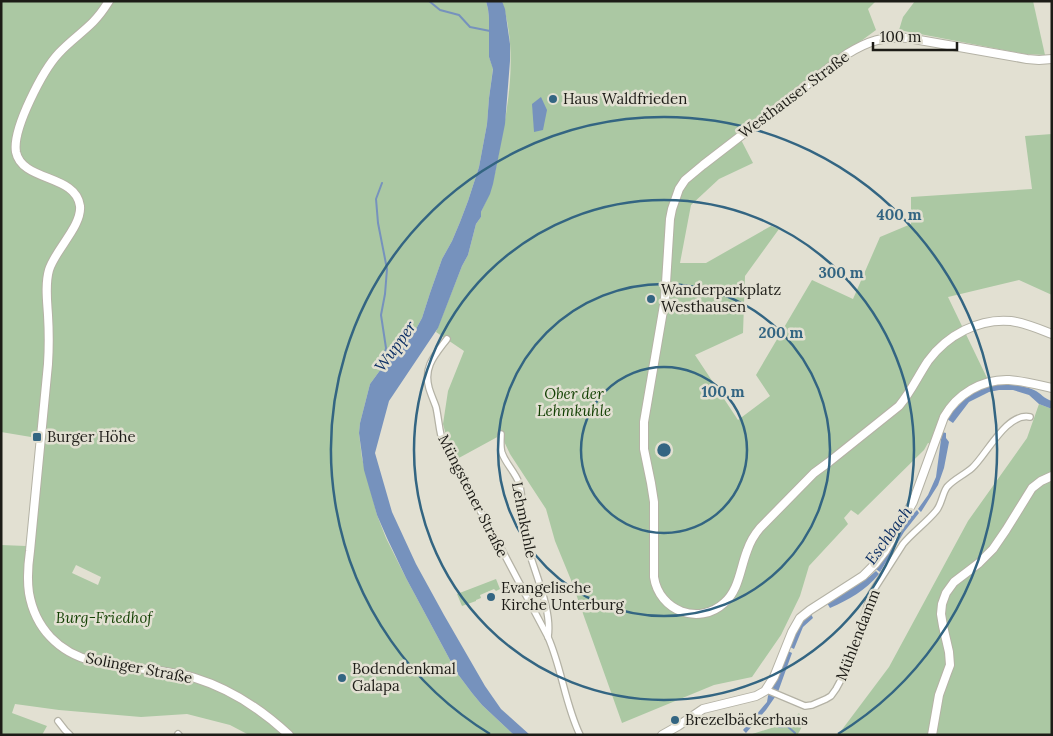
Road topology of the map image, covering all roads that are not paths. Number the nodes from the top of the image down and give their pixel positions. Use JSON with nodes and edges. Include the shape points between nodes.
{"nodes":[{"id":1,"x":109,"y":1,"type":"edge"},
{"id":2,"x":1052,"y":59,"type":"edge"},
{"id":3,"x":1052,"y":334,"type":"edge"},
{"id":4,"x":447,"y":339,"type":"dead end"},
{"id":5,"x":1052,"y":388,"type":"edge"},
{"id":6,"x":1030,"y":417,"type":"dead end"},
{"id":7,"x":501,"y":434,"type":"dead end"},
{"id":8,"x":1052,"y":476,"type":"edge"},
{"id":9,"x":548,"y":637,"type":"junction"},
{"id":10,"x":771,"y":692,"type":"junction"},
{"id":11,"x":58,"y":721,"type":"dead end"},
{"id":12,"x":70,"y":735,"type":"edge"},
{"id":13,"x":289,"y":735,"type":"edge"},
{"id":14,"x":580,"y":735,"type":"edge"},
{"id":15,"x":662,"y":735,"type":"edge"},
{"id":16,"x":932,"y":735,"type":"edge"}],
"edges":[{"from":1,"to":13,"type":"main road","name":"Solinger Straße","via":[[48,68],[30,100],[16,142],[16,153],[22,163],[71,190],[80,207],[76,223],[52,262],[47,277],[48,364],[28,571],[29,593],[36,616],[46,633],[73,655],[91,661],[175,673],[213,685],[249,703]]},
{"from":2,"to":3,"type":"main road","name":"Westhauser Straße","via":[[1027,59],[908,38],[876,40],[847,54],[685,180],[676,196],[670,219],[665,300],[643,435],[653,495],[655,583],[664,601],[679,611],[693,613],[718,608],[725,603],[734,592],[748,547],[760,528],[814,473],[899,406],[928,361],[947,340],[973,326],[999,321],[1012,321]]},
{"from":4,"to":9,"type":"street","name":"Müngstener Straße","via":[[427,372],[440,437]]},
{"from":5,"to":10,"type":"main road","via":[[1016,381],[995,381],[970,390],[952,405],[942,422],[913,502],[885,551],[866,574],[799,620],[774,677]]},
{"from":6,"to":10,"type":"street","name":"Mühlendamm","via":[[1017,418],[1001,432],[973,468],[949,484],[935,512],[903,544],[871,594],[849,665],[834,692],[826,699],[805,706]]},
{"from":7,"to":9,"type":"street","name":"Lehmkuhle","via":[[502,453],[520,487],[523,528],[544,598]]},
{"from":8,"to":16,"type":"main road","via":[[1032,488],[993,549],[954,582],[946,593],[941,617],[950,665],[938,698]]},
{"from":9,"to":14,"type":"street","name":"Müngstener Straße"},
{"from":10,"to":15,"type":"main road","via":[[703,709]]},
{"from":11,"to":12,"type":"street"}]}
